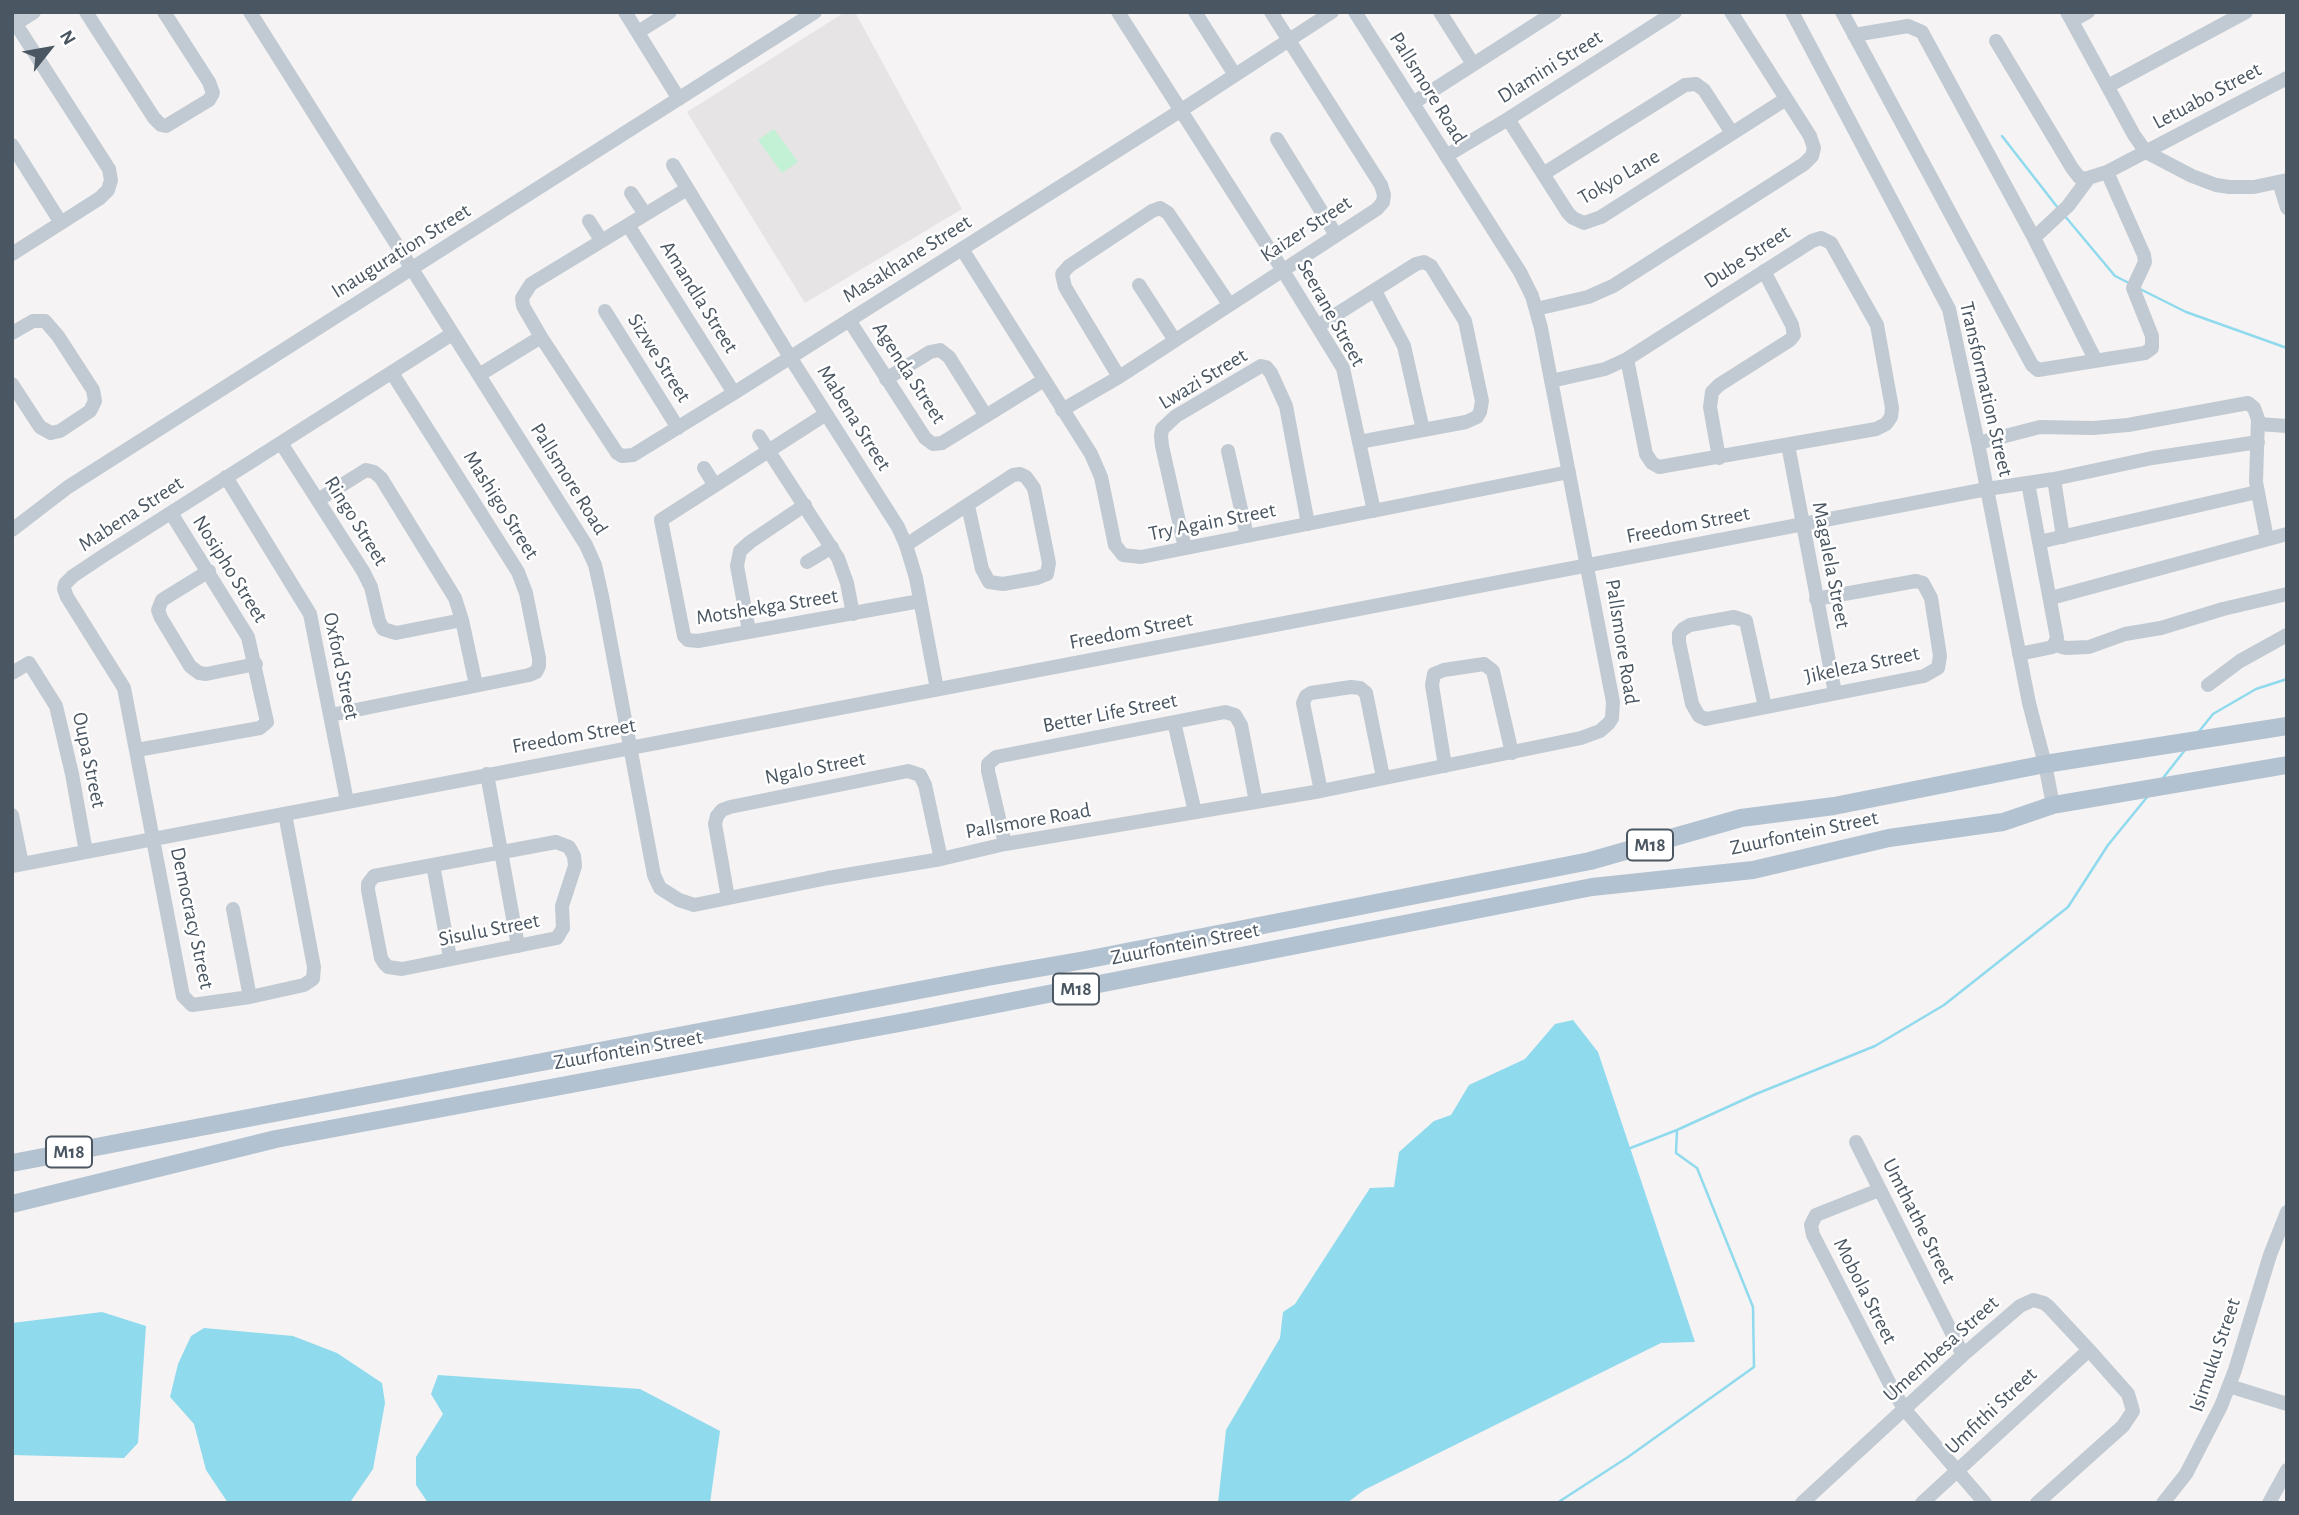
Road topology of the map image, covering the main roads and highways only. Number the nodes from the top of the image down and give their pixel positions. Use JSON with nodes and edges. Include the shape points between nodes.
{"nodes":[{"id":1,"x":2287,"y":726,"type":"edge"},
{"id":2,"x":2287,"y":765,"type":"edge"},
{"id":3,"x":12,"y":1163,"type":"edge"},
{"id":4,"x":12,"y":1205,"type":"edge"}],
"edges":[{"from":1,"to":3,"type":"main road","name":"Zuurfontein Street","number":"M18","via":[[2045,764],[1834,806],[1741,818],[1577,864]]},
{"from":2,"to":4,"type":"main road","name":"Zuurfontein Street","number":"M18","via":[[2053,805],[2003,822],[1880,840],[1764,868],[1592,887],[934,1017],[289,1137]]}]}
